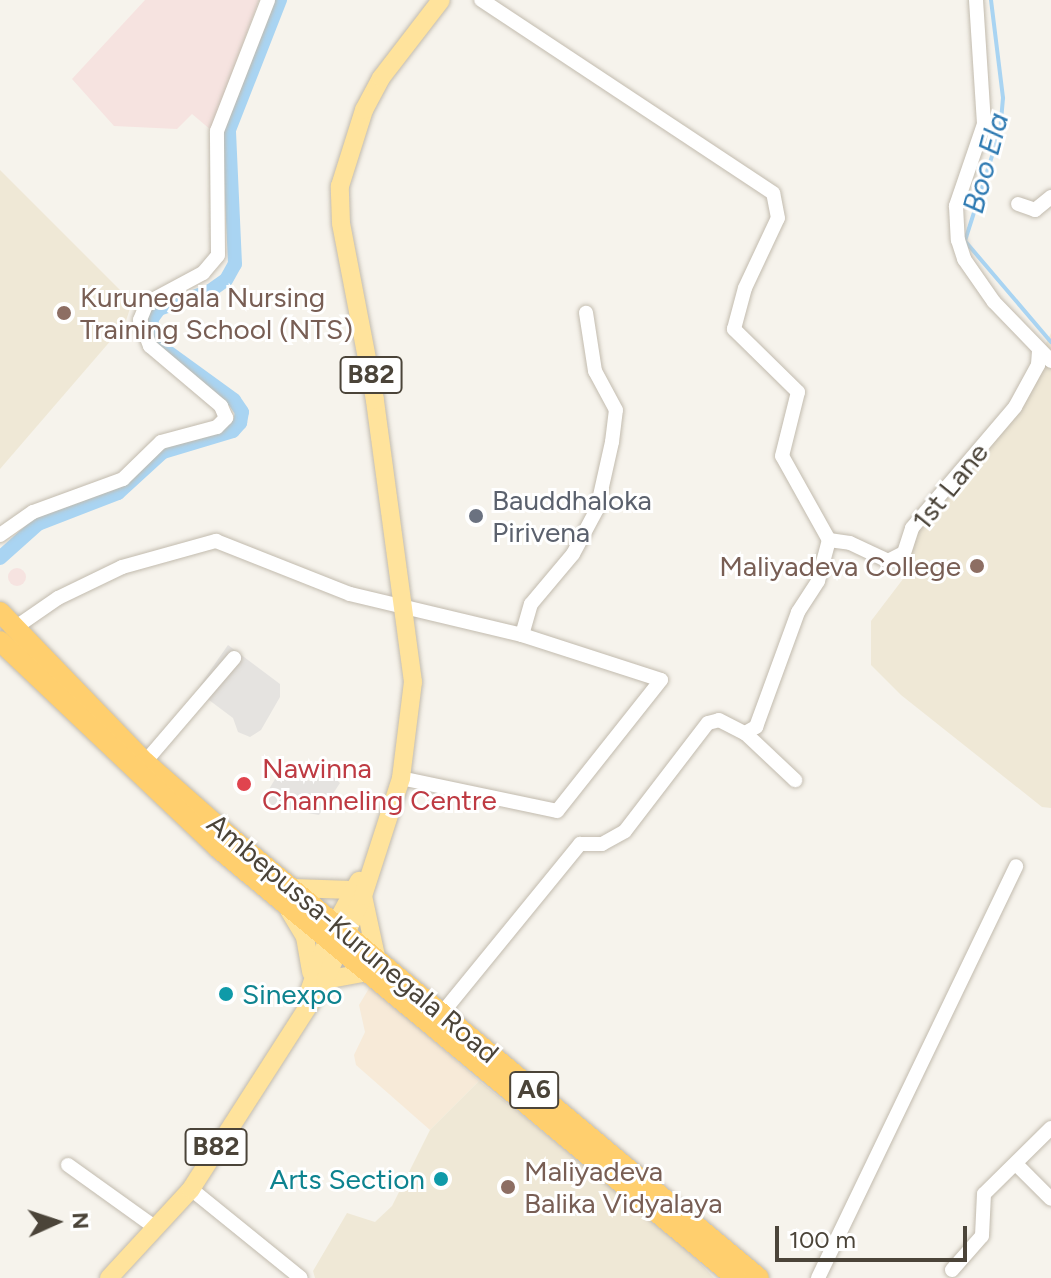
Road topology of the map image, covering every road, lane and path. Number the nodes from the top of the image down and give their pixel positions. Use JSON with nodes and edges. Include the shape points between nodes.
{"nodes":[{"id":1,"x":268,"y":0,"type":"edge"},
{"id":2,"x":441,"y":0,"type":"edge"},
{"id":3,"x":481,"y":0,"type":"edge"},
{"id":4,"x":976,"y":0,"type":"edge"},
{"id":5,"x":1051,"y":197,"type":"edge"},
{"id":6,"x":1018,"y":204,"type":"dead end"},
{"id":7,"x":586,"y":313,"type":"dead end"},
{"id":8,"x":1039,"y":351,"type":"junction"},
{"id":9,"x":1051,"y":361,"type":"edge"},
{"id":10,"x":0,"y":535,"type":"edge"},
{"id":11,"x":829,"y":540,"type":"junction"},
{"id":12,"x":404,"y":604,"type":"junction"},
{"id":13,"x":0,"y":612,"type":"edge"},
{"id":14,"x":16,"y":627,"type":"junction"},
{"id":15,"x":522,"y":635,"type":"junction"},
{"id":16,"x":0,"y":641,"type":"edge"},
{"id":17,"x":234,"y":658,"type":"dead end"},
{"id":18,"x":745,"y":733,"type":"junction"},
{"id":19,"x":145,"y":762,"type":"junction"},
{"id":20,"x":401,"y":778,"type":"junction"},
{"id":21,"x":795,"y":780,"type":"dead end"},
{"id":22,"x":1016,"y":866,"type":"dead end"},
{"id":23,"x":358,"y":893,"type":"junction"},
{"id":24,"x":289,"y":895,"type":"junction"},
{"id":25,"x":337,"y":934,"type":"junction"},
{"id":26,"x":372,"y":964,"type":"junction"},
{"id":27,"x":318,"y":978,"type":"junction"},
{"id":28,"x":443,"y":1012,"type":"junction"},
{"id":29,"x":1051,"y":1128,"type":"edge"},
{"id":30,"x":1016,"y":1164,"type":"junction"},
{"id":31,"x":68,"y":1165,"type":"dead end"},
{"id":32,"x":191,"y":1189,"type":"junction"},
{"id":33,"x":1051,"y":1199,"type":"edge"},
{"id":34,"x":156,"y":1228,"type":"junction"},
{"id":35,"x":952,"y":1270,"type":"dead end"},
{"id":36,"x":109,"y":1278,"type":"edge"},
{"id":37,"x":301,"y":1278,"type":"edge"},
{"id":38,"x":736,"y":1278,"type":"edge"},
{"id":39,"x":759,"y":1278,"type":"edge"},
{"id":40,"x":818,"y":1278,"type":"edge"}],
"edges":[{"from":1,"to":10,"type":"street","via":[[217,131],[218,255],[203,273],[147,303],[140,320],[150,346],[221,406],[226,418],[217,427],[161,442],[123,479],[33,512]]},
{"from":2,"to":12,"type":"main road","number":"B82","via":[[381,78],[364,110],[340,186],[341,223],[375,400]]},
{"from":3,"to":11,"type":"street","via":[[773,193],[778,218],[745,288],[734,329],[798,392],[782,456]]},
{"from":4,"to":8,"type":"street","via":[[984,124],[956,206],[958,240],[964,259],[994,302]]},
{"from":5,"to":6,"type":"street","via":[[1035,210]]},
{"from":7,"to":15,"type":"street","via":[[595,371],[616,410],[612,442],[597,509],[573,554],[531,604]]},
{"from":8,"to":9,"type":"street"},
{"from":8,"to":11,"type":"street","name":"1st Lane","via":[[1038,365],[1015,407],[912,528],[904,553],[888,561],[850,543]]},
{"from":11,"to":18,"type":"street","via":[[818,581],[798,612],[756,727]]},
{"from":12,"to":14,"type":"street","via":[[350,594],[216,541],[122,567],[58,598]]},
{"from":12,"to":15,"type":"street"},
{"from":12,"to":20,"type":"main road","number":"B82","via":[[413,682]]},
{"from":13,"to":14,"type":"highway","name":"Ambepussa-Kurunegala Road","number":"A6"},
{"from":14,"to":19,"type":"highway","name":"Ambepussa-Kurunegala Road","number":"A6"},
{"from":15,"to":20,"type":"street","via":[[661,680],[659,688],[557,811]]},
{"from":16,"to":24,"type":"highway","name":"Ambepussa-Kurunegala Road","number":"A6","via":[[145,783]]},
{"from":17,"to":19,"type":"street"},
{"from":18,"to":21,"type":"street"},
{"from":18,"to":28,"type":"street","via":[[719,720],[708,723],[625,831],[602,844],[580,844]]},
{"from":19,"to":24,"type":"highway","name":"Ambepussa-Kurunegala Road","number":"A6"},
{"from":20,"to":23,"type":"main road","number":"B82"},
{"from":22,"to":40,"type":"street"},
{"from":23,"to":24,"type":"main road"},
{"from":23,"to":25,"type":"main road","number":"B82"},
{"from":23,"to":26,"type":"main road"},
{"from":24,"to":25,"type":"highway","name":"Ambepussa-Kurunegala Road","number":"A6"},
{"from":24,"to":27,"type":"main road"},
{"from":25,"to":26,"type":"highway","name":"Ambepussa-Kurunegala Road","number":"A6"},
{"from":25,"to":27,"type":"main road","number":"B82"},
{"from":26,"to":27,"type":"main road"},
{"from":26,"to":28,"type":"highway","name":"Ambepussa-Kurunegala Road","number":"A6"},
{"from":26,"to":38,"type":"highway","name":"Ambepussa-Kurunegala Road","number":"A6"},
{"from":27,"to":32,"type":"main road","number":"B82"},
{"from":28,"to":39,"type":"highway","name":"Ambepussa-Kurunegala Road","number":"A6"},
{"from":29,"to":30,"type":"street"},
{"from":30,"to":33,"type":"street"},
{"from":30,"to":35,"type":"street","via":[[984,1194],[982,1236]]},
{"from":31,"to":34,"type":"street"},
{"from":32,"to":34,"type":"main road","number":"B82"},
{"from":32,"to":37,"type":"street"},
{"from":34,"to":36,"type":"main road","number":"B82"}]}
